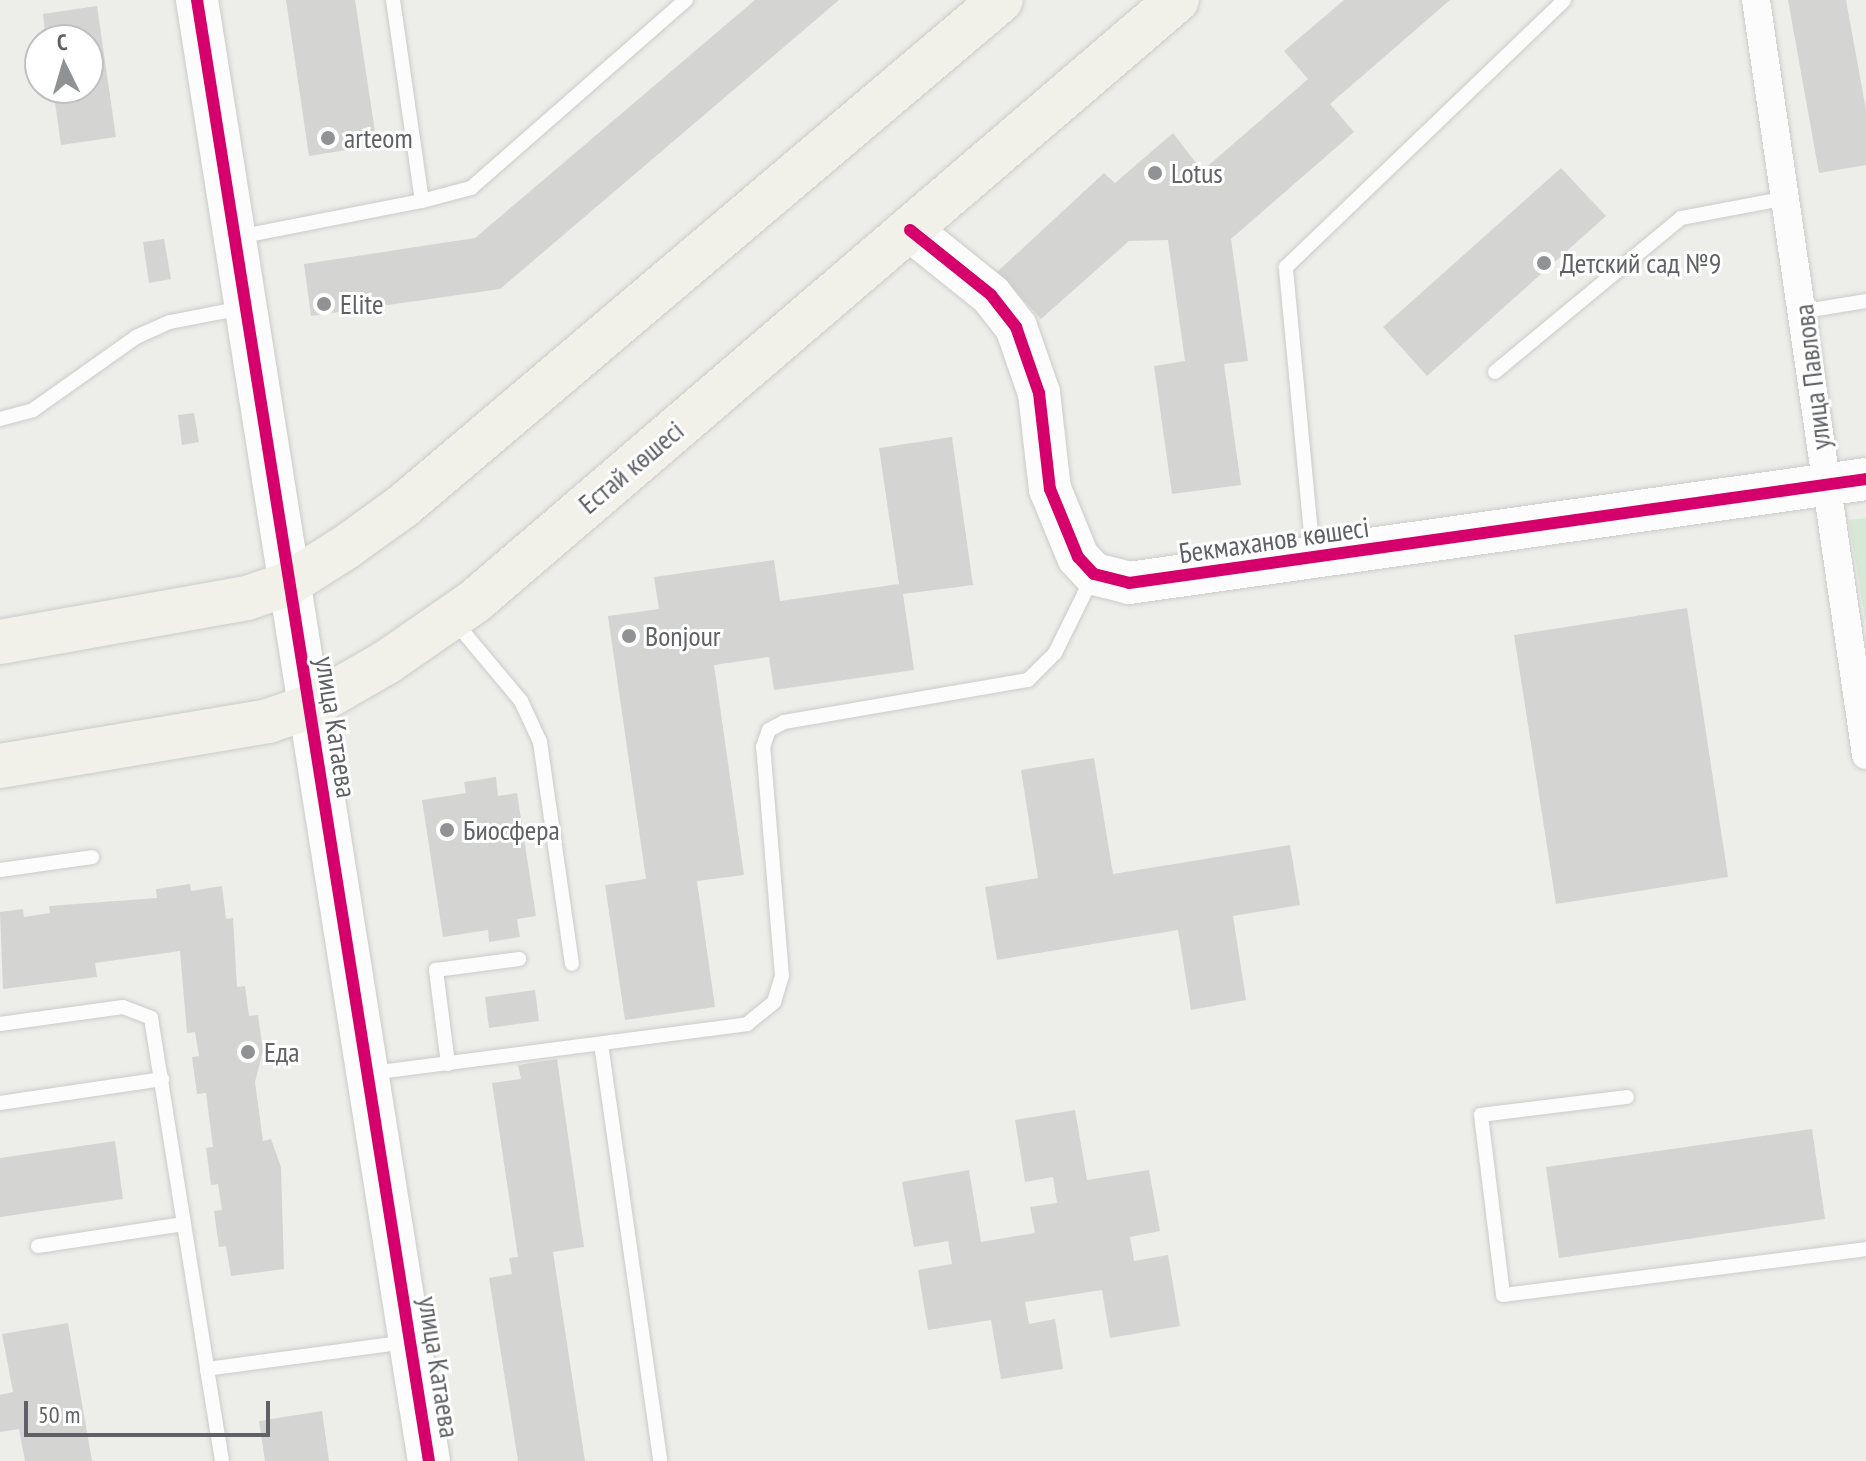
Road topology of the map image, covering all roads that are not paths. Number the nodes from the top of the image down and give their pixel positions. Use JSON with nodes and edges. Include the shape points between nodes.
{"nodes":[{"id":1,"x":197,"y":0,"type":"edge"},
{"id":2,"x":393,"y":0,"type":"edge"},
{"id":3,"x":686,"y":0,"type":"edge"},
{"id":4,"x":1001,"y":0,"type":"edge"},
{"id":5,"x":1177,"y":0,"type":"edge"},
{"id":6,"x":1564,"y":0,"type":"edge"},
{"id":7,"x":1756,"y":0,"type":"edge"},
{"id":8,"x":1787,"y":198,"type":"junction"},
{"id":9,"x":422,"y":201,"type":"junction"},
{"id":10,"x":910,"y":230,"type":"junction"},
{"id":11,"x":232,"y":238,"type":"junction"},
{"id":12,"x":1866,"y":301,"type":"edge"},
{"id":13,"x":244,"y":308,"type":"junction"},
{"id":14,"x":1805,"y":311,"type":"junction"},
{"id":15,"x":1495,"y":372,"type":"dead end"},
{"id":16,"x":0,"y":419,"type":"edge"},
{"id":17,"x":1866,"y":479,"type":"edge"},
{"id":18,"x":1825,"y":485,"type":"junction"},
{"id":19,"x":1314,"y":560,"type":"junction"},
{"id":20,"x":1094,"y":574,"type":"junction"},
{"id":21,"x":288,"y":584,"type":"junction"},
{"id":22,"x":453,"y":619,"type":"junction"},
{"id":23,"x":0,"y":642,"type":"edge"},
{"id":24,"x":309,"y":707,"type":"junction"},
{"id":25,"x":1866,"y":755,"type":"edge"},
{"id":26,"x":0,"y":766,"type":"edge"},
{"id":27,"x":92,"y":857,"type":"dead end"},
{"id":28,"x":0,"y":870,"type":"edge"},
{"id":29,"x":519,"y":959,"type":"dead end"},
{"id":30,"x":572,"y":964,"type":"dead end"},
{"id":31,"x":0,"y":1024,"type":"edge"},
{"id":32,"x":601,"y":1044,"type":"junction"},
{"id":33,"x":448,"y":1064,"type":"junction"},
{"id":34,"x":367,"y":1074,"type":"junction"},
{"id":35,"x":162,"y":1079,"type":"junction"},
{"id":36,"x":1627,"y":1097,"type":"dead end"},
{"id":37,"x":0,"y":1103,"type":"edge"},
{"id":38,"x":183,"y":1224,"type":"junction"},
{"id":39,"x":38,"y":1246,"type":"dead end"},
{"id":40,"x":1866,"y":1249,"type":"edge"},
{"id":41,"x":411,"y":1341,"type":"junction"},
{"id":42,"x":207,"y":1369,"type":"junction"},
{"id":43,"x":222,"y":1461,"type":"edge"},
{"id":44,"x":429,"y":1461,"type":"edge"},
{"id":45,"x":660,"y":1461,"type":"edge"}],
"edges":[{"from":1,"to":11,"type":"street","name":"улица Катаева"},
{"from":2,"to":9,"type":"lane"},
{"from":3,"to":9,"type":"lane","via":[[471,188]]},
{"from":4,"to":21,"type":"main road","via":[[403,506]]},
{"from":5,"to":10,"type":"main road","name":"Естай көшесі"},
{"from":6,"to":19,"type":"lane","via":[[1286,267]]},
{"from":7,"to":8,"type":"street","name":"улица Павлова"},
{"from":8,"to":14,"type":"street","name":"улица Павлова"},
{"from":8,"to":15,"type":"lane","via":[[1681,218]]},
{"from":9,"to":11,"type":"lane"},
{"from":10,"to":20,"type":"street","via":[[991,295],[1016,327],[1039,393],[1050,489],[1078,557]]},
{"from":10,"to":22,"type":"main road","name":"Естай көшесі"},
{"from":11,"to":13,"type":"street","name":"улица Катаева"},
{"from":12,"to":14,"type":"lane"},
{"from":13,"to":16,"type":"lane","via":[[170,322],[136,337],[33,410]]},
{"from":13,"to":21,"type":"street","name":"улица Катаева"},
{"from":14,"to":18,"type":"street","name":"улица Павлова"},
{"from":17,"to":18,"type":"street","name":"Бекмаханов көшесі"},
{"from":18,"to":19,"type":"street","name":"Бекмаханов көшесі"},
{"from":18,"to":25,"type":"street","name":"улица Павлова"},
{"from":19,"to":20,"type":"street","name":"Бекмаханов көшесі","via":[[1129,583]]},
{"from":20,"to":32,"type":"lane","via":[[1055,653],[1028,680],[784,722],[769,730],[763,747],[782,976],[774,1002],[747,1024]]},
{"from":21,"to":23,"type":"main road","via":[[207,609]]},
{"from":21,"to":24,"type":"street","name":"улица Катаева"},
{"from":22,"to":24,"type":"main road","name":"Естай көшесі"},
{"from":22,"to":30,"type":"lane","via":[[521,701],[540,742]]},
{"from":24,"to":26,"type":"main road","name":"Естай көшесі","via":[[226,731]]},
{"from":24,"to":34,"type":"street","name":"улица Катаева"},
{"from":27,"to":28,"type":"lane"},
{"from":29,"to":33,"type":"lane","via":[[436,970]]},
{"from":31,"to":35,"type":"lane","via":[[144,1009],[155,1028]]},
{"from":32,"to":33,"type":"lane"},
{"from":32,"to":45,"type":"lane"},
{"from":33,"to":34,"type":"lane"},
{"from":34,"to":41,"type":"street","name":"улица Катаева"},
{"from":35,"to":37,"type":"lane"},
{"from":35,"to":38,"type":"lane"},
{"from":36,"to":40,"type":"lane","via":[[1481,1115],[1503,1295]]},
{"from":38,"to":39,"type":"lane"},
{"from":38,"to":42,"type":"lane"},
{"from":41,"to":42,"type":"lane"},
{"from":41,"to":44,"type":"street","name":"улица Катаева"},
{"from":42,"to":43,"type":"lane"}]}
